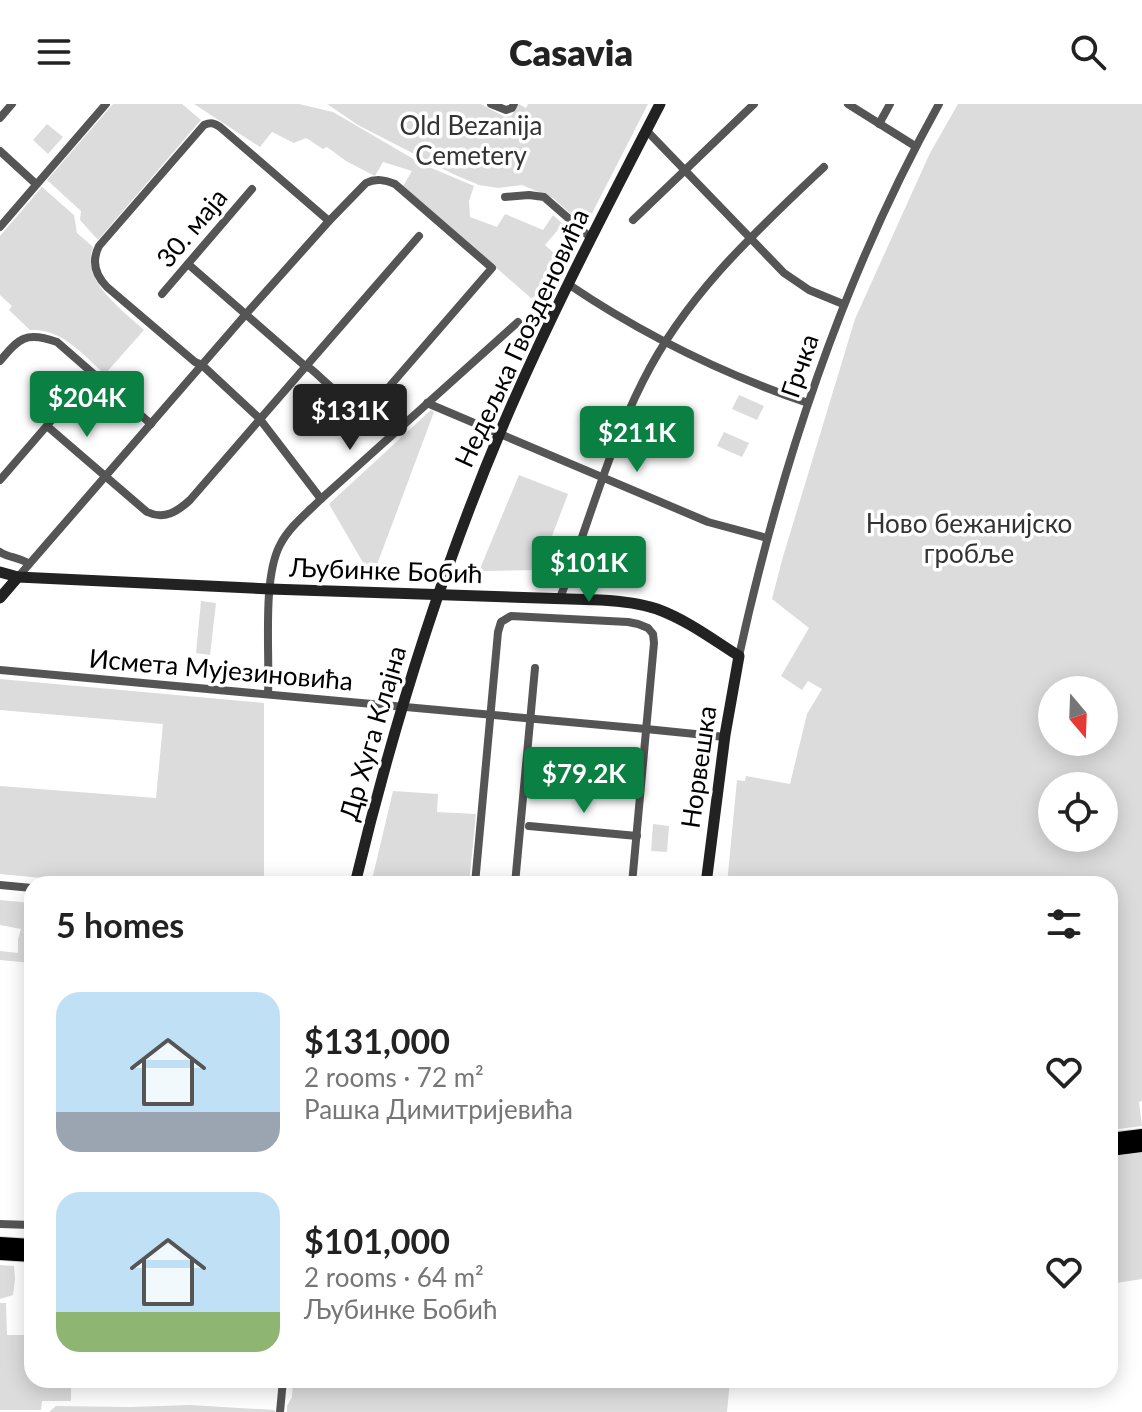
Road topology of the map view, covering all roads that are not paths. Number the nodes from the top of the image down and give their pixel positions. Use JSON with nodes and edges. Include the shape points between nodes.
{"nodes":[{"id":1,"x":12,"y":104,"type":"edge"},
{"id":2,"x":106,"y":104,"type":"edge"},
{"id":3,"x":491,"y":104,"type":"edge"},
{"id":4,"x":660,"y":104,"type":"edge"},
{"id":5,"x":754,"y":104,"type":"edge"},
{"id":6,"x":848,"y":104,"type":"edge"},
{"id":7,"x":890,"y":104,"type":"edge"},
{"id":8,"x":939,"y":104,"type":"edge"},
{"id":9,"x":511,"y":107,"type":"edge"},
{"id":10,"x":0,"y":118,"type":"edge"},
{"id":11,"x":879,"y":124,"type":"junction"},
{"id":12,"x":646,"y":130,"type":"junction"},
{"id":13,"x":915,"y":146,"type":"junction"},
{"id":14,"x":0,"y":151,"type":"edge"},
{"id":15,"x":824,"y":167,"type":"dead end"},
{"id":16,"x":685,"y":169,"type":"junction"},
{"id":17,"x":36,"y":184,"type":"junction"},
{"id":18,"x":252,"y":189,"type":"dead end"},
{"id":19,"x":505,"y":197,"type":"dead end"},
{"id":20,"x":633,"y":220,"type":"dead end"},
{"id":21,"x":329,"y":221,"type":"junction"},
{"id":22,"x":0,"y":227,"type":"edge"},
{"id":23,"x":419,"y":236,"type":"dead end"},
{"id":24,"x":750,"y":237,"type":"junction"},
{"id":25,"x":591,"y":238,"type":"junction"},
{"id":26,"x":188,"y":264,"type":"junction"},
{"id":27,"x":568,"y":284,"type":"junction"},
{"id":28,"x":162,"y":294,"type":"dead end"},
{"id":29,"x":843,"y":304,"type":"junction"},
{"id":30,"x":246,"y":314,"type":"junction"},
{"id":31,"x":518,"y":322,"type":"dead end"},
{"id":32,"x":665,"y":342,"type":"junction"},
{"id":33,"x":0,"y":361,"type":"edge"},
{"id":34,"x":202,"y":365,"type":"junction"},
{"id":35,"x":305,"y":366,"type":"junction"},
{"id":36,"x":76,"y":392,"type":"dead end"},
{"id":37,"x":427,"y":403,"type":"junction"},
{"id":38,"x":808,"y":403,"type":"junction"},
{"id":39,"x":259,"y":418,"type":"junction"},
{"id":40,"x":151,"y":424,"type":"junction"},
{"id":41,"x":47,"y":426,"type":"junction"},
{"id":42,"x":499,"y":434,"type":"junction"},
{"id":43,"x":106,"y":476,"type":"junction"},
{"id":44,"x":603,"y":477,"type":"junction"},
{"id":45,"x":0,"y":480,"type":"edge"},
{"id":46,"x":321,"y":499,"type":"junction"},
{"id":47,"x":767,"y":538,"type":"junction"},
{"id":48,"x":0,"y":552,"type":"edge"},
{"id":49,"x":29,"y":564,"type":"junction"},
{"id":50,"x":0,"y":572,"type":"edge"},
{"id":51,"x":18,"y":577,"type":"junction"},
{"id":52,"x":270,"y":589,"type":"junction"},
{"id":53,"x":438,"y":595,"type":"junction"},
{"id":54,"x":0,"y":598,"type":"edge"},
{"id":55,"x":560,"y":598,"type":"junction"},
{"id":56,"x":739,"y":656,"type":"junction"},
{"id":57,"x":535,"y":668,"type":"dead end"},
{"id":58,"x":0,"y":670,"type":"edge"},
{"id":59,"x":268,"y":694,"type":"junction"},
{"id":60,"x":402,"y":706,"type":"junction"},
{"id":61,"x":490,"y":715,"type":"junction"},
{"id":62,"x":531,"y":718,"type":"junction"},
{"id":63,"x":646,"y":729,"type":"junction"},
{"id":64,"x":725,"y":737,"type":"junction"},
{"id":65,"x":529,"y":826,"type":"dead end"},
{"id":66,"x":637,"y":836,"type":"junction"},
{"id":67,"x":357,"y":876,"type":"edge"},
{"id":68,"x":476,"y":876,"type":"edge"},
{"id":69,"x":516,"y":876,"type":"edge"},
{"id":70,"x":633,"y":876,"type":"edge"},
{"id":71,"x":707,"y":876,"type":"edge"},
{"id":72,"x":0,"y":885,"type":"edge"},
{"id":73,"x":24,"y":887,"type":"edge"},
{"id":74,"x":1142,"y":1135,"type":"edge"},
{"id":75,"x":1118,"y":1138,"type":"edge"},
{"id":76,"x":1142,"y":1146,"type":"edge"},
{"id":77,"x":1118,"y":1149,"type":"edge"},
{"id":78,"x":0,"y":1224,"type":"edge"},
{"id":79,"x":24,"y":1225,"type":"edge"},
{"id":80,"x":0,"y":1243,"type":"edge"},
{"id":81,"x":24,"y":1244,"type":"edge"},
{"id":82,"x":0,"y":1254,"type":"edge"},
{"id":83,"x":24,"y":1256,"type":"edge"},
{"id":84,"x":282,"y":1388,"type":"edge"},
{"id":85,"x":280,"y":1412,"type":"edge"}],
"edges":[{"from":1,"to":10,"type":"street"},
{"from":2,"to":17,"type":"street"},
{"from":3,"to":9,"type":"street","via":[[504,110]]},
{"from":4,"to":12,"type":"main road","name":"Недељка Гвозденовића"},
{"from":5,"to":16,"type":"street"},
{"from":6,"to":11,"type":"street"},
{"from":7,"to":11,"type":"street"},
{"from":8,"to":13,"type":"street","name":"Грчка"},
{"from":11,"to":13,"type":"street"},
{"from":12,"to":16,"type":"street"},
{"from":12,"to":25,"type":"main road","name":"Недељка Гвозденовића"},
{"from":13,"to":29,"type":"street","name":"Грчка"},
{"from":14,"to":17,"type":"street"},
{"from":15,"to":24,"type":"street"},
{"from":16,"to":20,"type":"street"},
{"from":16,"to":24,"type":"street"},
{"from":17,"to":22,"type":"street"},
{"from":18,"to":26,"type":"street","name":"30. маја"},
{"from":19,"to":25,"type":"street","via":[[544,197]]},
{"from":21,"to":30,"type":"street"},
{"from":21,"to":34,"type":"street","via":[[220,127],[204,125],[99,246],[94,261],[107,287]]},
{"from":21,"to":35,"type":"street","via":[[366,183],[388,182],[492,268],[382,395],[354,402]]},
{"from":23,"to":35,"type":"street"},
{"from":24,"to":29,"type":"street","via":[[787,275]]},
{"from":24,"to":32,"type":"street"},
{"from":25,"to":27,"type":"main road","name":"Недељка Гвозденовића"},
{"from":26,"to":28,"type":"street","name":"30. маја"},
{"from":26,"to":30,"type":"street"},
{"from":27,"to":32,"type":"street"},
{"from":27,"to":42,"type":"main road","name":"Недељка Гвозденовића"},
{"from":29,"to":38,"type":"street","name":"Грчка"},
{"from":30,"to":34,"type":"street"},
{"from":30,"to":35,"type":"street"},
{"from":31,"to":37,"type":"street"},
{"from":32,"to":38,"type":"street"},
{"from":32,"to":44,"type":"street"},
{"from":33,"to":40,"type":"street","via":[[23,339],[57,342]]},
{"from":34,"to":39,"type":"street"},
{"from":34,"to":40,"type":"street"},
{"from":35,"to":39,"type":"street"},
{"from":36,"to":41,"type":"street"},
{"from":37,"to":42,"type":"street"},
{"from":37,"to":46,"type":"street"},
{"from":38,"to":47,"type":"street","name":"Грчка"},
{"from":39,"to":43,"type":"street","via":[[175,512],[147,512]]},
{"from":39,"to":46,"type":"street"},
{"from":40,"to":43,"type":"street"},
{"from":41,"to":43,"type":"street"},
{"from":41,"to":45,"type":"street"},
{"from":42,"to":44,"type":"street"},
{"from":42,"to":53,"type":"main road","name":"Недељка Гвозденовића"},
{"from":43,"to":49,"type":"street"},
{"from":44,"to":47,"type":"street","via":[[708,522]]},
{"from":44,"to":55,"type":"street"},
{"from":46,"to":52,"type":"street","via":[[281,542]]},
{"from":47,"to":56,"type":"street","name":"Грчка"},
{"from":48,"to":49,"type":"street"},
{"from":49,"to":51,"type":"street"},
{"from":50,"to":51,"type":"main road","name":"Љубинке Бобић"},
{"from":51,"to":52,"type":"main road","name":"Љубинке Бобић"},
{"from":51,"to":54,"type":"main road"},
{"from":52,"to":53,"type":"main road","name":"Љубинке Бобић"},
{"from":52,"to":59,"type":"street"},
{"from":53,"to":55,"type":"main road","name":"Љубинке Бобић"},
{"from":53,"to":60,"type":"main road","name":"Др Хуга Клајна"},
{"from":55,"to":56,"type":"main road","name":"Љубинке Бобић","via":[[658,610]]},
{"from":56,"to":64,"type":"main road","name":"Норвешка"},
{"from":57,"to":62,"type":"street"},
{"from":58,"to":59,"type":"street","name":"Исмета Мујезиновића"},
{"from":59,"to":60,"type":"street","name":"Исмета Мујезиновића"},
{"from":60,"to":61,"type":"street","name":"Исмета Мујезиновића"},
{"from":60,"to":67,"type":"main road","name":"Др Хуга Клајна"},
{"from":61,"to":62,"type":"street","name":"Исмета Мујезиновића"},
{"from":61,"to":63,"type":"street","via":[[502,621],[511,616],[628,622],[644,626],[654,638]]},
{"from":61,"to":68,"type":"street"},
{"from":62,"to":63,"type":"street","name":"Исмета Мујезиновића"},
{"from":62,"to":69,"type":"street"},
{"from":63,"to":64,"type":"street","name":"Исмета Мујезиновића"},
{"from":63,"to":66,"type":"street"},
{"from":64,"to":71,"type":"main road","name":"Норвешка"},
{"from":65,"to":66,"type":"street"},
{"from":66,"to":70,"type":"street"},
{"from":72,"to":73,"type":"street"},
{"from":74,"to":75,"type":"main road"},
{"from":76,"to":77,"type":"main road"},
{"from":78,"to":79,"type":"street"},
{"from":80,"to":81,"type":"main road"},
{"from":82,"to":83,"type":"main road"},
{"from":84,"to":85,"type":"street"}]}
